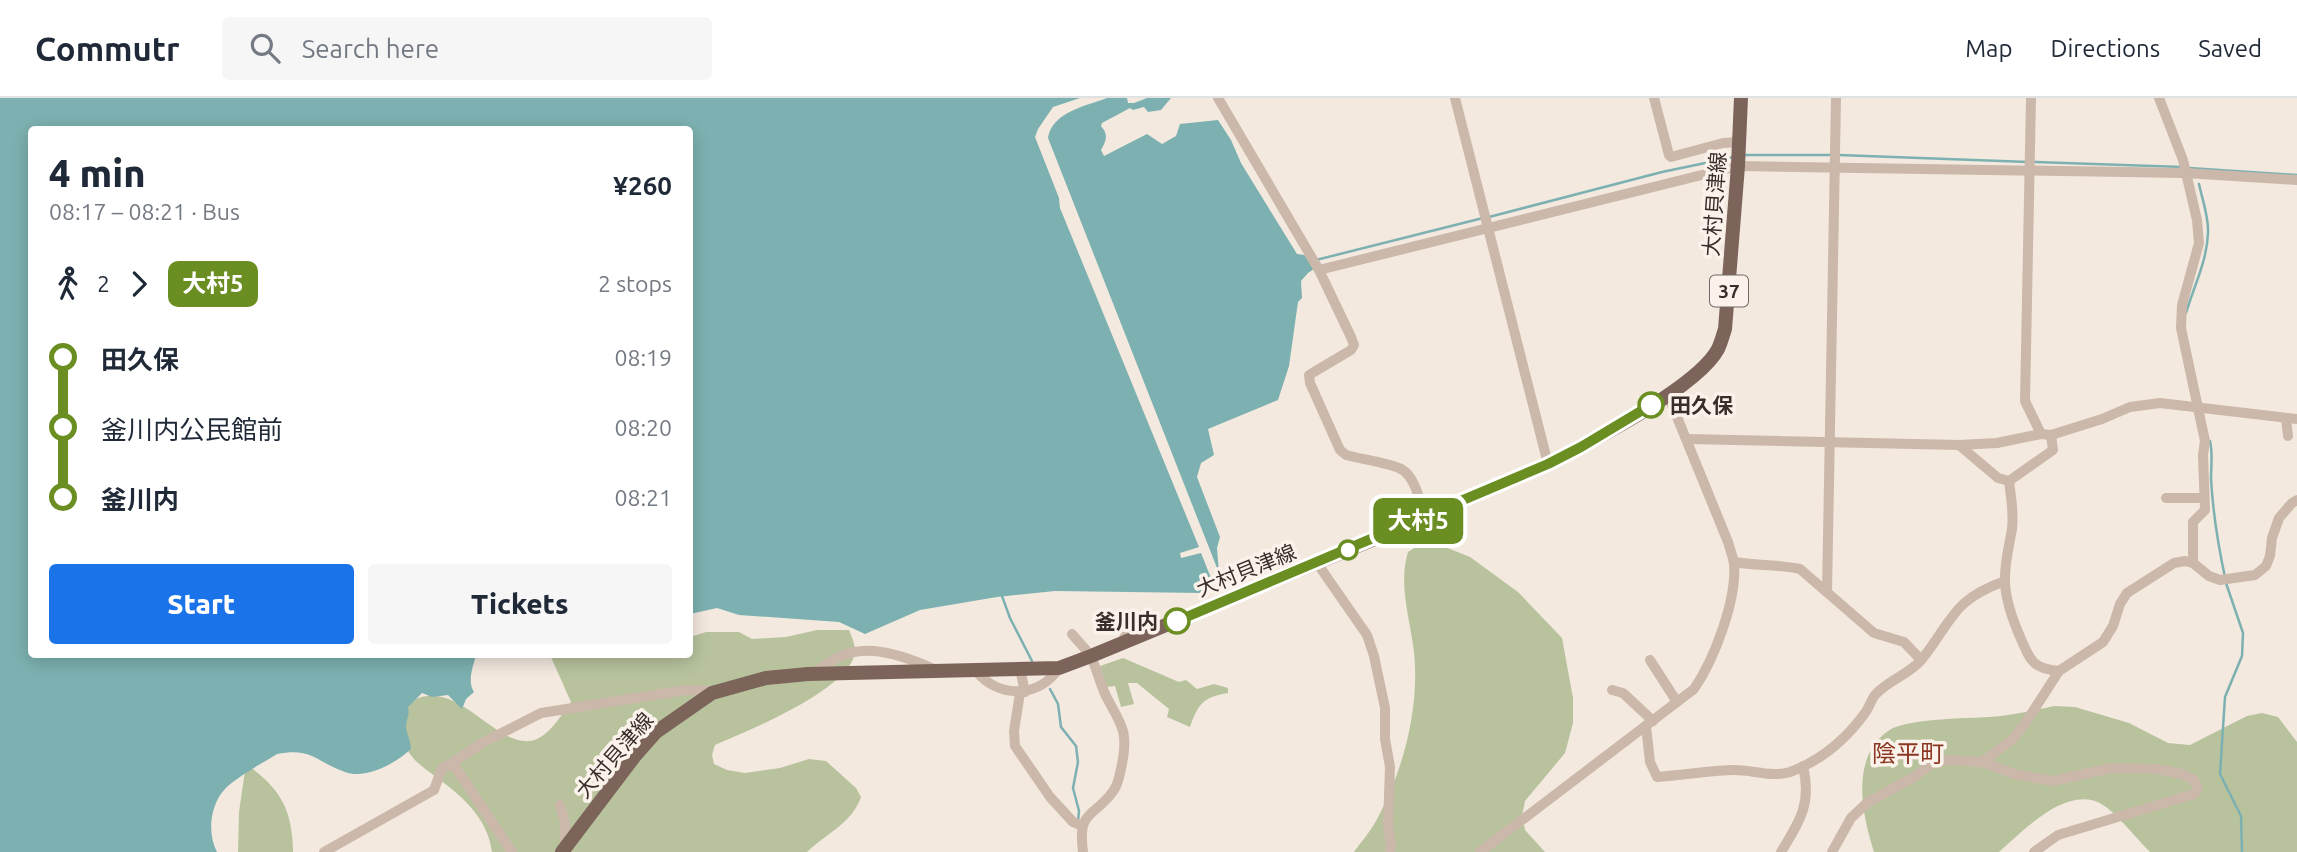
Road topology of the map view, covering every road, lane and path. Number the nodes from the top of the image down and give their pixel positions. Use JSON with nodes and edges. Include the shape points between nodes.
{"nodes":[{"id":1,"x":1218,"y":98,"type":"edge"},
{"id":2,"x":1455,"y":98,"type":"edge"},
{"id":3,"x":1654,"y":98,"type":"edge"},
{"id":4,"x":1741,"y":98,"type":"edge"},
{"id":5,"x":1836,"y":98,"type":"edge"},
{"id":6,"x":2031,"y":98,"type":"edge"},
{"id":7,"x":2159,"y":98,"type":"edge"},
{"id":8,"x":1738,"y":155,"type":"junction"},
{"id":9,"x":2029,"y":164,"type":"junction"},
{"id":10,"x":1835,"y":165,"type":"junction"},
{"id":11,"x":2185,"y":168,"type":"junction"},
{"id":12,"x":2297,"y":180,"type":"edge"},
{"id":13,"x":1487,"y":225,"type":"junction"},
{"id":14,"x":1318,"y":269,"type":"junction"},
{"id":15,"x":1668,"y":395,"type":"junction"},
{"id":16,"x":2198,"y":408,"type":"junction"},
{"id":17,"x":2292,"y":419,"type":"edge"},
{"id":18,"x":2046,"y":435,"type":"junction"},
{"id":19,"x":2288,"y":436,"type":"dead end"},
{"id":20,"x":1686,"y":439,"type":"junction"},
{"id":21,"x":1830,"y":443,"type":"junction"},
{"id":22,"x":1959,"y":445,"type":"junction"},
{"id":23,"x":1548,"y":464,"type":"junction"},
{"id":24,"x":2009,"y":481,"type":"junction"},
{"id":25,"x":2166,"y":498,"type":"dead end"},
{"id":26,"x":2204,"y":498,"type":"junction"},
{"id":27,"x":2297,"y":499,"type":"edge"},
{"id":28,"x":1425,"y":518,"type":"junction"},
{"id":29,"x":1734,"y":562,"type":"junction"},
{"id":30,"x":2193,"y":563,"type":"junction"},
{"id":31,"x":1317,"y":564,"type":"junction"},
{"id":32,"x":2005,"y":581,"type":"junction"},
{"id":33,"x":1827,"y":592,"type":"junction"},
{"id":34,"x":1124,"y":623,"type":"dead end"},
{"id":35,"x":1072,"y":634,"type":"dead end"},
{"id":36,"x":1125,"y":643,"type":"junction"},
{"id":37,"x":1091,"y":656,"type":"junction"},
{"id":38,"x":1650,"y":660,"type":"dead end"},
{"id":39,"x":1921,"y":660,"type":"junction"},
{"id":40,"x":1059,"y":667,"type":"junction"},
{"id":41,"x":1020,"y":669,"type":"junction"},
{"id":42,"x":938,"y":671,"type":"junction"},
{"id":43,"x":976,"y":671,"type":"junction"},
{"id":44,"x":2059,"y":671,"type":"junction"},
{"id":45,"x":815,"y":674,"type":"junction"},
{"id":46,"x":1612,"y":690,"type":"dead end"},
{"id":47,"x":719,"y":691,"type":"junction"},
{"id":48,"x":1022,"y":692,"type":"junction"},
{"id":49,"x":1677,"y":702,"type":"junction"},
{"id":50,"x":1650,"y":723,"type":"junction"},
{"id":51,"x":1982,"y":762,"type":"junction"},
{"id":52,"x":449,"y":765,"type":"junction"},
{"id":53,"x":1803,"y":766,"type":"junction"},
{"id":54,"x":560,"y":805,"type":"dead end"},
{"id":55,"x":1078,"y":824,"type":"junction"},
{"id":56,"x":563,"y":850,"type":"edge"},
{"id":57,"x":324,"y":852,"type":"edge"},
{"id":58,"x":512,"y":852,"type":"edge"},
{"id":59,"x":1083,"y":852,"type":"edge"},
{"id":60,"x":1390,"y":852,"type":"edge"},
{"id":61,"x":1480,"y":852,"type":"edge"},
{"id":62,"x":1781,"y":852,"type":"edge"},
{"id":63,"x":1832,"y":852,"type":"edge"},
{"id":64,"x":2034,"y":852,"type":"edge"}],
"edges":[{"from":1,"to":14,"type":"street"},
{"from":2,"to":13,"type":"street"},
{"from":3,"to":8,"type":"street","via":[[1671,157],[1723,143]]},
{"from":4,"to":8,"type":"main road","name":"大村貝津線","number":"37"},
{"from":5,"to":10,"type":"street"},
{"from":6,"to":9,"type":"street"},
{"from":7,"to":11,"type":"street"},
{"from":8,"to":10,"type":"street"},
{"from":8,"to":13,"type":"street"},
{"from":8,"to":15,"type":"main road","name":"大村貝津線","number":"37","via":[[1725,329],[1718,350],[1697,374]]},
{"from":9,"to":10,"type":"street"},
{"from":9,"to":11,"type":"street"},
{"from":9,"to":18,"type":"street","via":[[2025,401]]},
{"from":10,"to":21,"type":"street"},
{"from":11,"to":12,"type":"street"},
{"from":11,"to":16,"type":"street","via":[[2199,243],[2182,305],[2181,328]]},
{"from":13,"to":14,"type":"street"},
{"from":13,"to":23,"type":"street"},
{"from":14,"to":28,"type":"street","via":[[1354,345],[1309,375],[1310,383],[1340,450],[1401,468],[1416,489]]},
{"from":15,"to":20,"type":"street"},
{"from":15,"to":23,"type":"main road","name":"大村貝津線","number":"37"},
{"from":16,"to":17,"type":"street"},
{"from":16,"to":18,"type":"street","via":[[2145,404]]},
{"from":16,"to":26,"type":"street","via":[[2205,441]]},
{"from":17,"to":19,"type":"street"},
{"from":18,"to":22,"type":"street"},
{"from":18,"to":24,"type":"street","via":[[2053,450]]},
{"from":20,"to":21,"type":"street"},
{"from":20,"to":29,"type":"street"},
{"from":21,"to":22,"type":"street"},
{"from":21,"to":33,"type":"street"},
{"from":22,"to":24,"type":"street","via":[[1998,478]]},
{"from":23,"to":28,"type":"main road","name":"大村貝津線","number":"37"},
{"from":24,"to":32,"type":"street","via":[[2012,529]]},
{"from":25,"to":26,"type":"street"},
{"from":26,"to":30,"type":"street","via":[[2205,510],[2193,522]]},
{"from":27,"to":30,"type":"street","via":[[2279,518],[2266,566],[2255,575],[2220,580]]},
{"from":28,"to":31,"type":"main road","name":"大村貝津線","number":"37"},
{"from":29,"to":33,"type":"street","via":[[1800,569]]},
{"from":29,"to":49,"type":"street","via":[[1733,588],[1705,672],[1694,689]]},
{"from":30,"to":44,"type":"street","via":[[2174,563],[2127,593],[2103,642]]},
{"from":31,"to":36,"type":"main road","name":"大村貝津線","number":"37"},
{"from":31,"to":60,"type":"street","via":[[1367,635],[1374,656],[1390,767]]},
{"from":32,"to":39,"type":"street","via":[[1967,598]]},
{"from":32,"to":44,"type":"street","via":[[2012,619],[2028,655],[2043,669]]},
{"from":33,"to":39,"type":"street","via":[[1874,632],[1904,642]]},
{"from":34,"to":36,"type":"street"},
{"from":35,"to":37,"type":"street"},
{"from":36,"to":37,"type":"main road","name":"大村貝津線","number":"37"},
{"from":37,"to":40,"type":"main road","name":"大村貝津線","number":"37"},
{"from":37,"to":55,"type":"street","via":[[1122,724],[1125,752],[1114,791]]},
{"from":38,"to":49,"type":"street"},
{"from":39,"to":53,"type":"street","via":[[1874,695],[1866,713],[1837,744]]},
{"from":40,"to":41,"type":"main road","name":"大村貝津線","number":"37"},
{"from":40,"to":48,"type":"street","via":[[1052,678]]},
{"from":41,"to":43,"type":"main road","name":"大村貝津線","number":"37"},
{"from":41,"to":48,"type":"street"},
{"from":42,"to":43,"type":"main road","name":"大村貝津線","number":"37"},
{"from":42,"to":45,"type":"main road","name":"大村貝津線","number":"37"},
{"from":42,"to":45,"type":"street","via":[[912,659],[865,651],[826,662]]},
{"from":43,"to":48,"type":"street","via":[[984,681]]},
{"from":44,"to":51,"type":"street","via":[[2013,739]]},
{"from":45,"to":47,"type":"main road","name":"大村貝津線","number":"37","via":[[765,678]]},
{"from":46,"to":50,"type":"street","via":[[1623,694]]},
{"from":47,"to":52,"type":"street","via":[[686,690],[541,712]]},
{"from":47,"to":56,"type":"main road","name":"大村貝津線","number":"37","via":[[656,732]]},
{"from":48,"to":55,"type":"street","via":[[1015,746],[1050,797]]},
{"from":49,"to":50,"type":"street"},
{"from":50,"to":53,"type":"street","via":[[1650,762],[1657,777],[1731,770],[1778,774]]},
{"from":50,"to":61,"type":"street"},
{"from":51,"to":63,"type":"street","via":[[1934,762],[1867,803],[1851,818]]},
{"from":51,"to":64,"type":"street","via":[[2053,781],[2110,768],[2157,769],[2194,780],[2198,789],[2058,835]]},
{"from":52,"to":57,"type":"street","via":[[442,768],[434,790]]},
{"from":52,"to":58,"type":"street","via":[[456,768]]},
{"from":53,"to":62,"type":"street","via":[[1806,801],[1801,821]]},
{"from":54,"to":56,"type":"street","via":[[565,823]]},
{"from":55,"to":59,"type":"street"}]}
